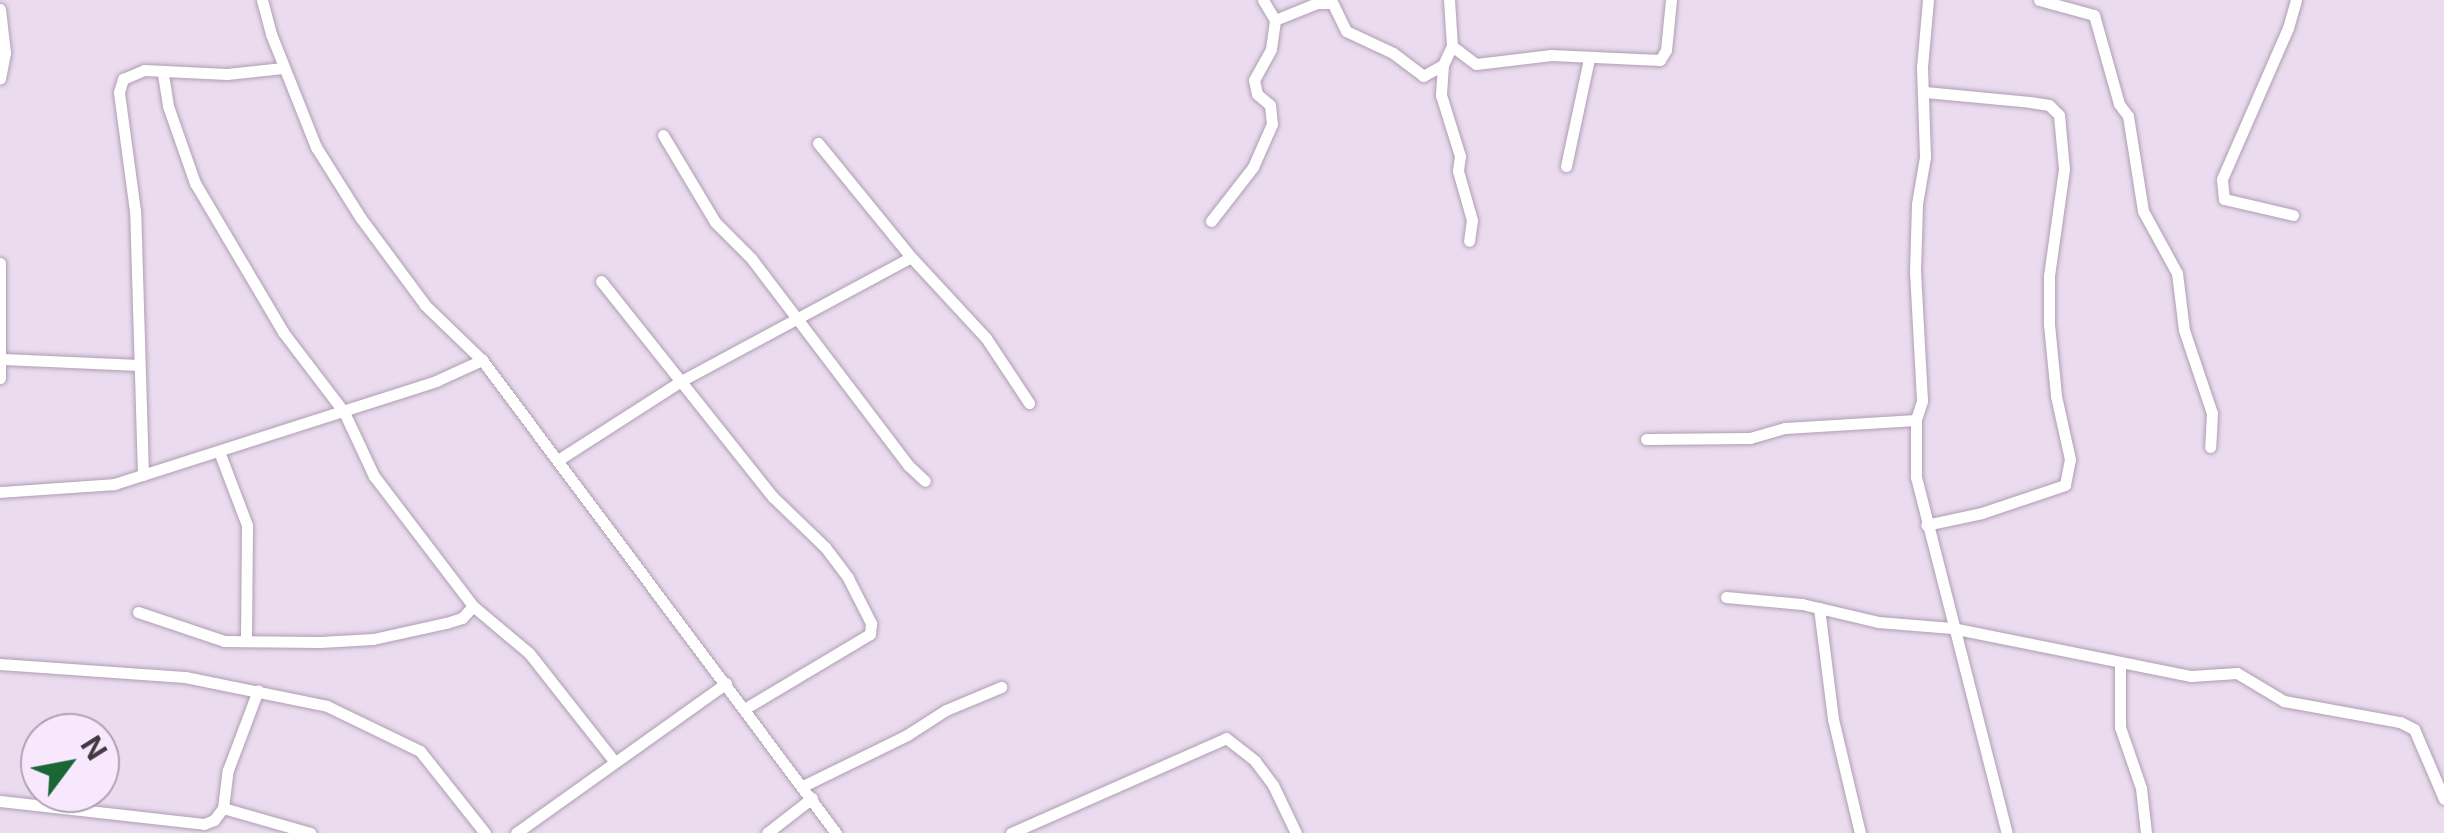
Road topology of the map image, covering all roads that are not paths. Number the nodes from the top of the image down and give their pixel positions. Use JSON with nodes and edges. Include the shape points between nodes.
{"nodes":[{"id":1,"x":262,"y":0,"type":"edge"},
{"id":2,"x":1263,"y":0,"type":"edge"},
{"id":3,"x":1448,"y":0,"type":"edge"},
{"id":4,"x":1671,"y":0,"type":"edge"},
{"id":5,"x":1928,"y":0,"type":"edge"},
{"id":6,"x":2039,"y":0,"type":"edge"},
{"id":7,"x":2296,"y":0,"type":"edge"},
{"id":8,"x":1332,"y":2,"type":"edge"},
{"id":9,"x":0,"y":9,"type":"edge"},
{"id":10,"x":1274,"y":20,"type":"junction"},
{"id":11,"x":1452,"y":46,"type":"junction"},
{"id":12,"x":1589,"y":59,"type":"junction"},
{"id":13,"x":1443,"y":65,"type":"junction"},
{"id":14,"x":283,"y":68,"type":"junction"},
{"id":15,"x":163,"y":74,"type":"junction"},
{"id":16,"x":1423,"y":76,"type":"junction"},
{"id":17,"x":0,"y":79,"type":"edge"},
{"id":18,"x":1926,"y":92,"type":"junction"},
{"id":19,"x":1441,"y":95,"type":"junction"},
{"id":20,"x":663,"y":135,"type":"dead end"},
{"id":21,"x":818,"y":143,"type":"dead end"},
{"id":22,"x":1566,"y":166,"type":"dead end"},
{"id":23,"x":2293,"y":215,"type":"dead end"},
{"id":24,"x":1211,"y":221,"type":"dead end"},
{"id":25,"x":1469,"y":240,"type":"dead end"},
{"id":26,"x":911,"y":257,"type":"junction"},
{"id":27,"x":0,"y":263,"type":"edge"},
{"id":28,"x":600,"y":282,"type":"dead end"},
{"id":29,"x":795,"y":321,"type":"junction"},
{"id":30,"x":3,"y":360,"type":"junction"},
{"id":31,"x":482,"y":360,"type":"junction"},
{"id":32,"x":139,"y":365,"type":"junction"},
{"id":33,"x":0,"y":378,"type":"edge"},
{"id":34,"x":681,"y":382,"type":"junction"},
{"id":35,"x":1029,"y":403,"type":"dead end"},
{"id":36,"x":344,"y":412,"type":"junction"},
{"id":37,"x":1916,"y":420,"type":"junction"},
{"id":38,"x":1646,"y":440,"type":"dead end"},
{"id":39,"x":2210,"y":447,"type":"dead end"},
{"id":40,"x":220,"y":454,"type":"junction"},
{"id":41,"x":558,"y":460,"type":"junction"},
{"id":42,"x":143,"y":474,"type":"junction"},
{"id":43,"x":926,"y":481,"type":"dead end"},
{"id":44,"x":0,"y":492,"type":"edge"},
{"id":45,"x":1926,"y":525,"type":"junction"},
{"id":46,"x":1726,"y":596,"type":"dead end"},
{"id":47,"x":473,"y":606,"type":"junction"},
{"id":48,"x":1819,"y":608,"type":"junction"},
{"id":49,"x":138,"y":612,"type":"dead end"},
{"id":50,"x":1952,"y":628,"type":"junction"},
{"id":51,"x":246,"y":640,"type":"junction"},
{"id":52,"x":2120,"y":663,"type":"junction"},
{"id":53,"x":0,"y":664,"type":"edge"},
{"id":54,"x":726,"y":683,"type":"junction"},
{"id":55,"x":1002,"y":687,"type":"dead end"},
{"id":56,"x":258,"y":690,"type":"junction"},
{"id":57,"x":746,"y":708,"type":"junction"},
{"id":58,"x":614,"y":760,"type":"junction"},
{"id":59,"x":803,"y":786,"type":"junction"},
{"id":60,"x":812,"y":798,"type":"junction"},
{"id":61,"x":2444,"y":799,"type":"edge"},
{"id":62,"x":0,"y":801,"type":"edge"},
{"id":63,"x":223,"y":808,"type":"junction"},
{"id":64,"x":310,"y":833,"type":"edge"},
{"id":65,"x":485,"y":833,"type":"edge"},
{"id":66,"x":516,"y":833,"type":"edge"},
{"id":67,"x":767,"y":833,"type":"edge"},
{"id":68,"x":836,"y":833,"type":"edge"},
{"id":69,"x":1011,"y":833,"type":"edge"},
{"id":70,"x":1296,"y":833,"type":"edge"},
{"id":71,"x":1860,"y":833,"type":"edge"},
{"id":72,"x":2007,"y":833,"type":"edge"},
{"id":73,"x":2146,"y":833,"type":"edge"}],
"edges":[{"from":1,"to":14,"type":"street"},
{"from":2,"to":10,"type":"street"},
{"from":3,"to":11,"type":"street"},
{"from":4,"to":12,"type":"street","via":[[1660,60],[1609,54]]},
{"from":5,"to":18,"type":"street"},
{"from":6,"to":39,"type":"street","via":[[2094,15],[2128,116],[2143,211],[2178,273],[2184,330],[2212,413]]},
{"from":7,"to":23,"type":"street","via":[[2222,180],[2224,199]]},
{"from":8,"to":10,"type":"street"},
{"from":8,"to":16,"type":"street","via":[[1346,32]]},
{"from":9,"to":17,"type":"street"},
{"from":10,"to":24,"type":"street","via":[[1271,49],[1254,80],[1272,124],[1259,157]]},
{"from":11,"to":12,"type":"street","via":[[1476,64],[1551,55]]},
{"from":11,"to":13,"type":"street"},
{"from":12,"to":22,"type":"street"},
{"from":13,"to":16,"type":"street"},
{"from":13,"to":19,"type":"street"},
{"from":14,"to":15,"type":"street"},
{"from":14,"to":31,"type":"street","via":[[316,147],[360,217],[425,305]]},
{"from":15,"to":32,"type":"street","via":[[131,74],[118,92],[135,211]]},
{"from":15,"to":36,"type":"street","via":[[195,183],[282,332]]},
{"from":16,"to":19,"type":"street"},
{"from":18,"to":37,"type":"street","via":[[1915,271],[1922,400]]},
{"from":18,"to":45,"type":"street","via":[[2049,105],[2064,127],[2049,324],[2070,459],[2065,484]]},
{"from":19,"to":25,"type":"street","via":[[1460,156],[1472,220]]},
{"from":20,"to":29,"type":"street","via":[[697,197]]},
{"from":21,"to":26,"type":"street"},
{"from":26,"to":29,"type":"street"},
{"from":26,"to":35,"type":"street","via":[[986,338]]},
{"from":27,"to":30,"type":"street"},
{"from":28,"to":34,"type":"street"},
{"from":29,"to":34,"type":"street"},
{"from":29,"to":43,"type":"street"},
{"from":30,"to":32,"type":"street"},
{"from":30,"to":33,"type":"street"},
{"from":31,"to":36,"type":"street"},
{"from":31,"to":41,"type":"street"},
{"from":32,"to":42,"type":"street"},
{"from":34,"to":41,"type":"street"},
{"from":34,"to":57,"type":"street","via":[[772,497],[825,548],[871,624],[870,634]]},
{"from":36,"to":40,"type":"street"},
{"from":36,"to":47,"type":"street","via":[[374,476]]},
{"from":37,"to":38,"type":"street","via":[[1785,428],[1750,438]]},
{"from":37,"to":45,"type":"street","via":[[1916,477]]},
{"from":40,"to":42,"type":"street"},
{"from":40,"to":51,"type":"street","via":[[246,525]]},
{"from":41,"to":54,"type":"street"},
{"from":42,"to":44,"type":"street","via":[[114,484]]},
{"from":45,"to":50,"type":"street"},
{"from":46,"to":48,"type":"street"},
{"from":47,"to":51,"type":"street","via":[[462,618],[373,639]]},
{"from":47,"to":58,"type":"street","via":[[529,654]]},
{"from":48,"to":50,"type":"street","via":[[1878,622]]},
{"from":48,"to":71,"type":"street","via":[[1833,719]]},
{"from":49,"to":51,"type":"street","via":[[200,635]]},
{"from":50,"to":52,"type":"street"},
{"from":50,"to":72,"type":"street"},
{"from":52,"to":61,"type":"street","via":[[2191,676],[2237,673],[2284,701],[2400,722],[2414,730]]},
{"from":52,"to":73,"type":"street","via":[[2120,727],[2141,788]]},
{"from":53,"to":56,"type":"street","via":[[184,676]]},
{"from":54,"to":57,"type":"street"},
{"from":54,"to":58,"type":"street"},
{"from":55,"to":59,"type":"street"},
{"from":56,"to":63,"type":"street","via":[[228,770]]},
{"from":56,"to":65,"type":"street","via":[[328,706],[420,751]]},
{"from":57,"to":59,"type":"street"},
{"from":58,"to":66,"type":"street"},
{"from":59,"to":60,"type":"street"},
{"from":60,"to":67,"type":"street"},
{"from":60,"to":68,"type":"street"},
{"from":62,"to":63,"type":"street","via":[[204,824]]},
{"from":63,"to":64,"type":"street"},
{"from":69,"to":70,"type":"street","via":[[1226,738],[1273,785]]}]}
